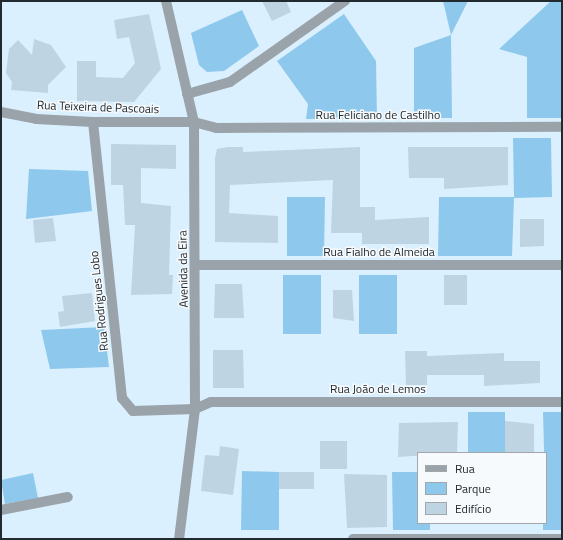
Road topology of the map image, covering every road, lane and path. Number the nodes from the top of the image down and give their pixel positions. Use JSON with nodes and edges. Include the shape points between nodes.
{"nodes":[{"id":1,"x":166,"y":1,"type":"edge"},
{"id":2,"x":344,"y":1,"type":"edge"},
{"id":3,"x":187,"y":94,"type":"junction"},
{"id":4,"x":1,"y":112,"type":"edge"},
{"id":5,"x":93,"y":122,"type":"junction"},
{"id":6,"x":194,"y":122,"type":"junction"},
{"id":7,"x":562,"y":126,"type":"edge"},
{"id":8,"x":197,"y":265,"type":"junction"},
{"id":9,"x":562,"y":265,"type":"edge"},
{"id":10,"x":562,"y":402,"type":"edge"},
{"id":11,"x":195,"y":409,"type":"junction"},
{"id":12,"x":68,"y":497,"type":"dead end"},
{"id":13,"x":1,"y":510,"type":"edge"},
{"id":14,"x":179,"y":539,"type":"edge"},
{"id":15,"x":353,"y":539,"type":"edge"},
{"id":16,"x":466,"y":539,"type":"edge"},
{"id":17,"x":562,"y":539,"type":"edge"}],
"edges":[{"from":1,"to":3,"type":"street","name":"Avenida da Eira"},
{"from":2,"to":3,"type":"street","via":[[230,82]]},
{"from":3,"to":6,"type":"street","name":"Avenida da Eira"},
{"from":4,"to":5,"type":"street","name":"Rua Teixeira de Pascoais","via":[[36,119]]},
{"from":5,"to":6,"type":"street","name":"Rua Teixeira de Pascoais"},
{"from":5,"to":11,"type":"street","name":"Rua Rodrigues Lobo","via":[[124,404],[139,412]]},
{"from":6,"to":7,"type":"street","name":"Rua Feliciano de Castilho","via":[[216,128]]},
{"from":6,"to":8,"type":"street","name":"Avenida da Eira"},
{"from":8,"to":9,"type":"street","name":"Rua Fialho de Almeida"},
{"from":8,"to":11,"type":"street","name":"Avenida da Eira"},
{"from":10,"to":11,"type":"street","name":"Rua João de Lemos","via":[[211,402]]},
{"from":11,"to":14,"type":"street","name":"Avenida da Eira"},
{"from":12,"to":13,"type":"street"},
{"from":15,"to":16,"type":"street"},
{"from":16,"to":17,"type":"street"}]}
